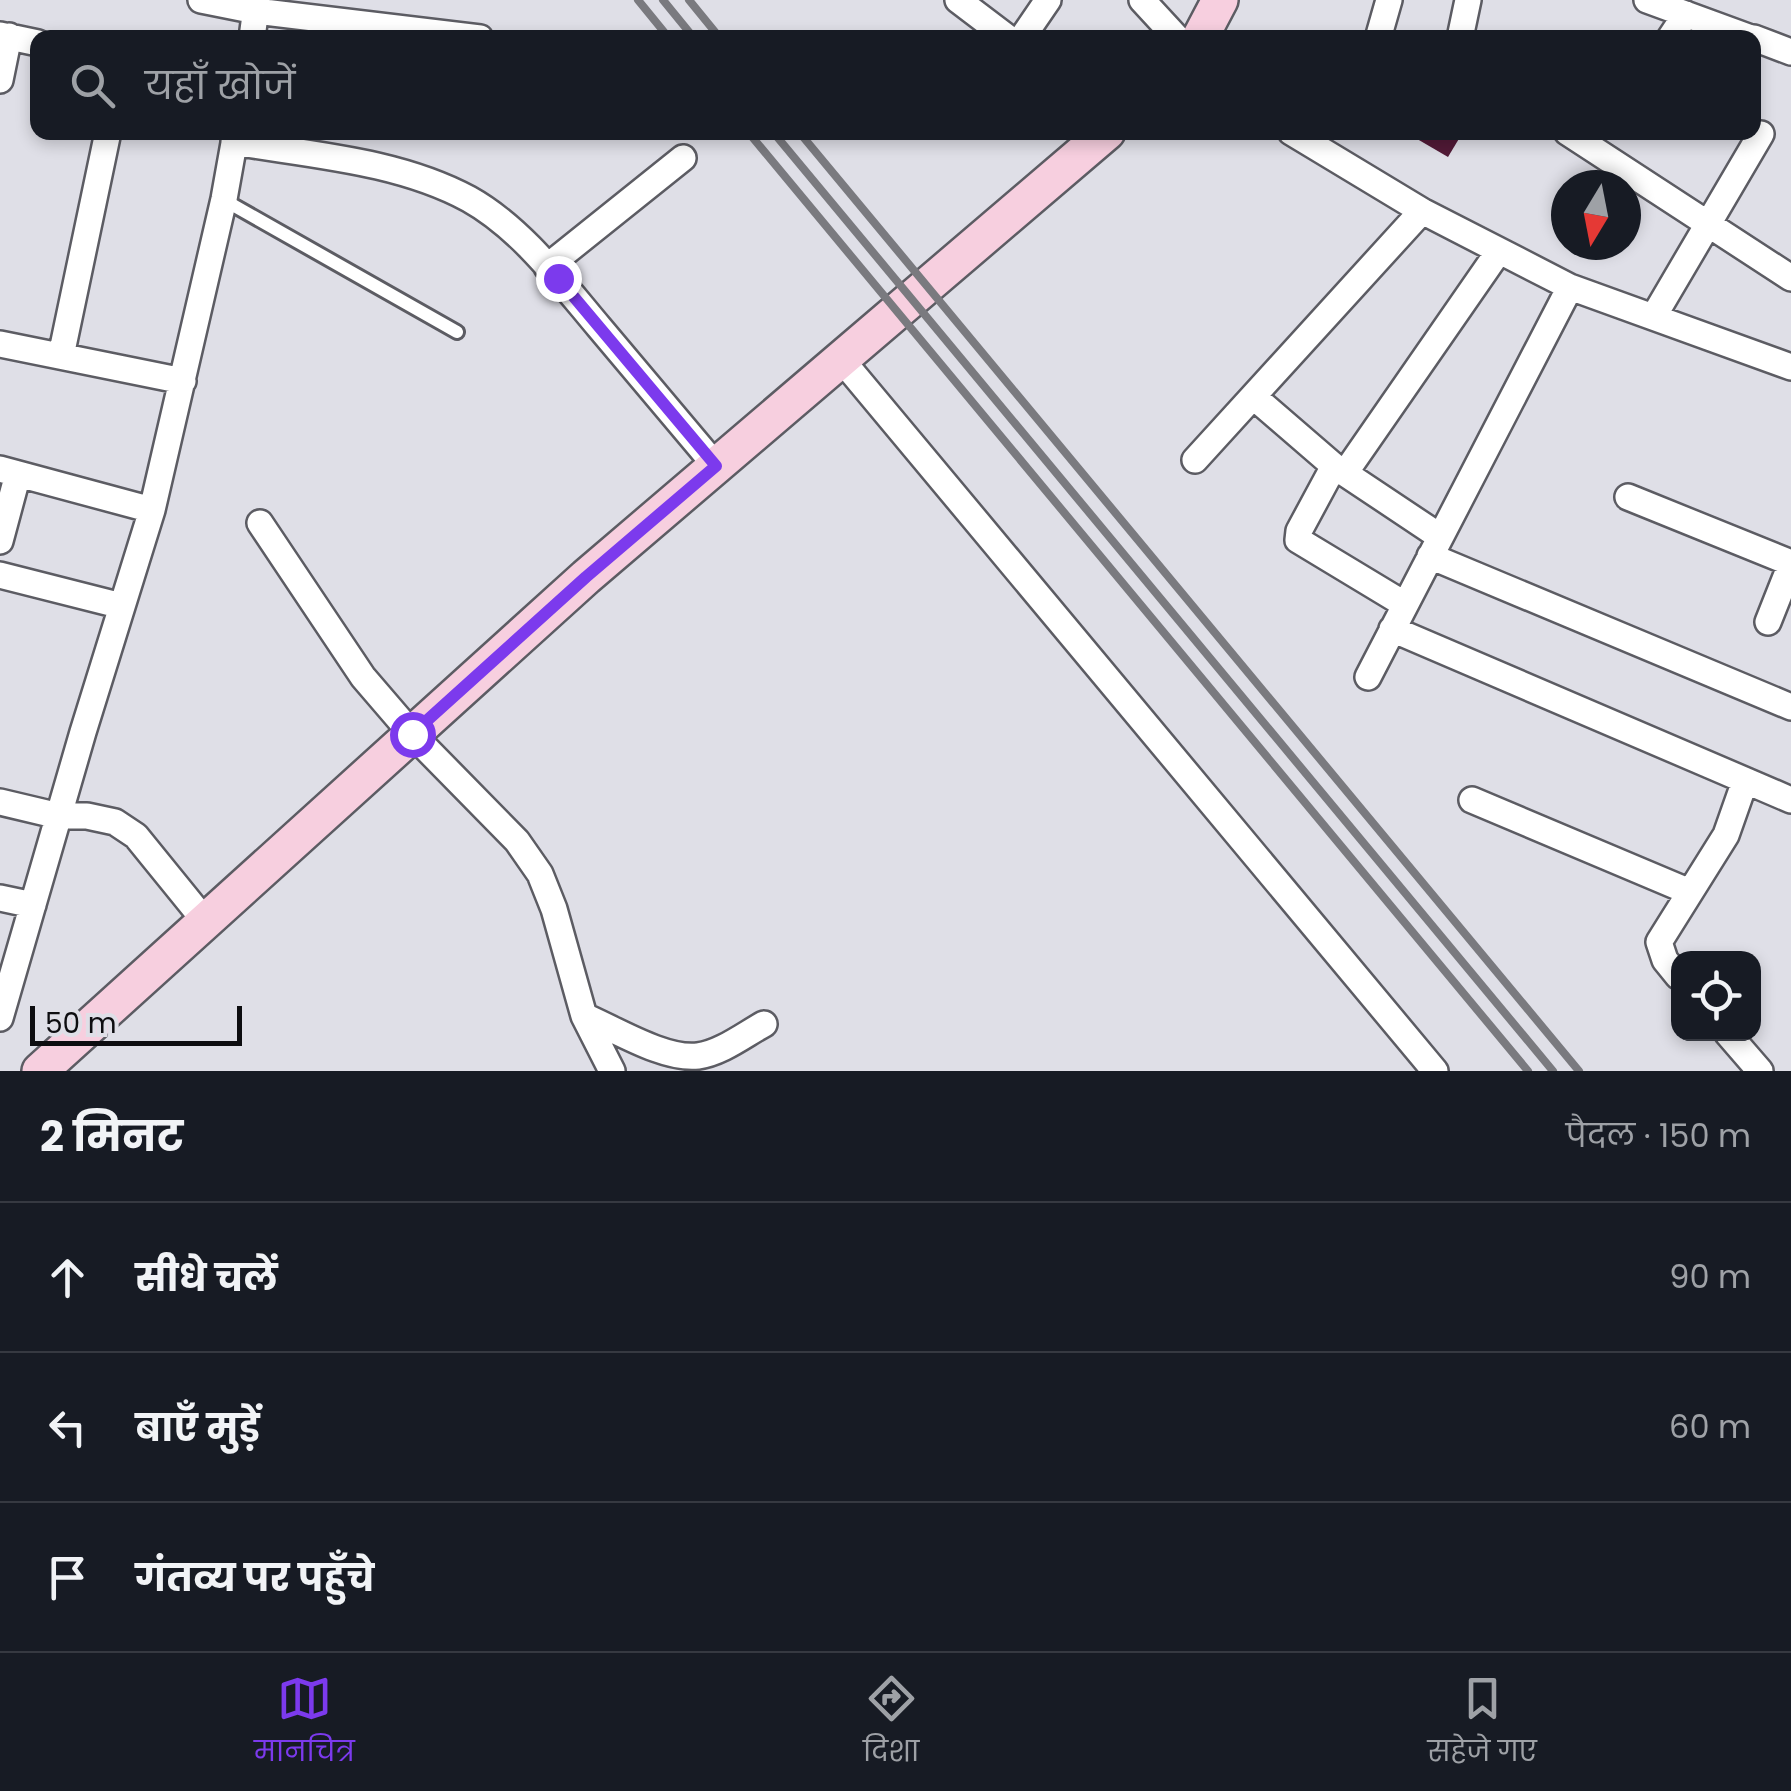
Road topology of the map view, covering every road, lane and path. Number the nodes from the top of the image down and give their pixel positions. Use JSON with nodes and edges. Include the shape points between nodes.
{"nodes":[{"id":1,"x":200,"y":0,"type":"edge"},
{"id":2,"x":958,"y":0,"type":"edge"},
{"id":3,"x":1048,"y":0,"type":"edge"},
{"id":4,"x":1142,"y":0,"type":"edge"},
{"id":5,"x":1220,"y":0,"type":"edge"},
{"id":6,"x":1389,"y":0,"type":"edge"},
{"id":7,"x":1468,"y":0,"type":"edge"},
{"id":8,"x":1646,"y":0,"type":"edge"},
{"id":9,"x":256,"y":6,"type":"edge"},
{"id":10,"x":1686,"y":14,"type":"junction"},
{"id":11,"x":424,"y":30,"type":"edge"},
{"id":12,"x":997,"y":30,"type":"edge"},
{"id":13,"x":1027,"y":30,"type":"edge"},
{"id":14,"x":1170,"y":30,"type":"edge"},
{"id":15,"x":1204,"y":30,"type":"edge"},
{"id":16,"x":1381,"y":30,"type":"edge"},
{"id":17,"x":1462,"y":30,"type":"edge"},
{"id":18,"x":1675,"y":30,"type":"edge"},
{"id":19,"x":1730,"y":30,"type":"edge"},
{"id":20,"x":4,"y":35,"type":"edge"},
{"id":21,"x":30,"y":40,"type":"edge"},
{"id":22,"x":1761,"y":41,"type":"edge"},
{"id":23,"x":1791,"y":52,"type":"edge"},
{"id":24,"x":0,"y":80,"type":"edge"},
{"id":25,"x":106,"y":140,"type":"edge"},
{"id":26,"x":234,"y":140,"type":"edge"},
{"id":27,"x":249,"y":140,"type":"edge"},
{"id":28,"x":1098,"y":140,"type":"edge"},
{"id":29,"x":1304,"y":140,"type":"edge"},
{"id":30,"x":1757,"y":140,"type":"edge"},
{"id":31,"x":1602,"y":142,"type":"edge"},
{"id":32,"x":683,"y":158,"type":"dead end"},
{"id":33,"x":224,"y":199,"type":"junction"},
{"id":34,"x":1422,"y":211,"type":"junction"},
{"id":35,"x":1707,"y":226,"type":"junction"},
{"id":36,"x":1500,"y":251,"type":"junction"},
{"id":37,"x":548,"y":268,"type":"junction"},
{"id":38,"x":1791,"y":278,"type":"edge"},
{"id":39,"x":1570,"y":287,"type":"junction"},
{"id":40,"x":1654,"y":316,"type":"junction"},
{"id":41,"x":456,"y":332,"type":"dead end"},
{"id":42,"x":0,"y":344,"type":"edge"},
{"id":43,"x":62,"y":356,"type":"junction"},
{"id":44,"x":841,"y":360,"type":"junction"},
{"id":45,"x":1790,"y":363,"type":"edge"},
{"id":46,"x":183,"y":382,"type":"junction"},
{"id":47,"x":1254,"y":397,"type":"junction"},
{"id":48,"x":1195,"y":460,"type":"dead end"},
{"id":49,"x":716,"y":466,"type":"junction"},
{"id":50,"x":1340,"y":469,"type":"junction"},
{"id":51,"x":9,"y":472,"type":"edge"},
{"id":52,"x":1628,"y":497,"type":"dead end"},
{"id":53,"x":152,"y":510,"type":"junction"},
{"id":54,"x":260,"y":523,"type":"dead end"},
{"id":55,"x":0,"y":541,"type":"edge"},
{"id":56,"x":1434,"y":546,"type":"junction"},
{"id":57,"x":1791,"y":563,"type":"edge"},
{"id":58,"x":0,"y":575,"type":"edge"},
{"id":59,"x":1404,"y":604,"type":"junction"},
{"id":60,"x":122,"y":606,"type":"junction"},
{"id":61,"x":1768,"y":622,"type":"dead end"},
{"id":62,"x":1392,"y":629,"type":"junction"},
{"id":63,"x":1368,"y":677,"type":"dead end"},
{"id":64,"x":1791,"y":707,"type":"edge"},
{"id":65,"x":412,"y":734,"type":"junction"},
{"id":66,"x":1745,"y":781,"type":"junction"},
{"id":67,"x":1472,"y":800,"type":"dead end"},
{"id":68,"x":1791,"y":800,"type":"edge"},
{"id":69,"x":0,"y":802,"type":"edge"},
{"id":70,"x":58,"y":816,"type":"junction"},
{"id":71,"x":1690,"y":892,"type":"junction"},
{"id":72,"x":0,"y":898,"type":"edge"},
{"id":73,"x":33,"y":904,"type":"junction"},
{"id":74,"x":205,"y":922,"type":"junction"},
{"id":75,"x":1671,"y":967,"type":"edge"},
{"id":76,"x":584,"y":1016,"type":"junction"},
{"id":77,"x":0,"y":1018,"type":"edge"},
{"id":78,"x":764,"y":1024,"type":"dead end"},
{"id":79,"x":1734,"y":1041,"type":"edge"},
{"id":80,"x":40,"y":1071,"type":"edge"},
{"id":81,"x":612,"y":1071,"type":"edge"},
{"id":82,"x":1436,"y":1071,"type":"edge"},
{"id":83,"x":1760,"y":1071,"type":"edge"}],
"edges":[{"from":1,"to":9,"type":"street"},
{"from":2,"to":12,"type":"street"},
{"from":3,"to":13,"type":"street"},
{"from":4,"to":14,"type":"street"},
{"from":5,"to":15,"type":"street"},
{"from":6,"to":16,"type":"street"},
{"from":7,"to":17,"type":"street"},
{"from":8,"to":10,"type":"street"},
{"from":9,"to":11,"type":"street"},
{"from":10,"to":18,"type":"street"},
{"from":10,"to":19,"type":"street"},
{"from":20,"to":21,"type":"street"},
{"from":20,"to":24,"type":"street"},
{"from":22,"to":23,"type":"street"},
{"from":25,"to":43,"type":"street"},
{"from":26,"to":33,"type":"street"},
{"from":27,"to":37,"type":"street","via":[[424,179],[472,200]]},
{"from":28,"to":44,"type":"street"},
{"from":29,"to":34,"type":"street"},
{"from":30,"to":35,"type":"street"},
{"from":31,"to":35,"type":"street"},
{"from":32,"to":37,"type":"street"},
{"from":33,"to":41,"type":"lane"},
{"from":33,"to":46,"type":"street"},
{"from":34,"to":36,"type":"street"},
{"from":34,"to":47,"type":"street"},
{"from":35,"to":38,"type":"street"},
{"from":35,"to":40,"type":"street"},
{"from":36,"to":39,"type":"street"},
{"from":36,"to":50,"type":"street"},
{"from":37,"to":49,"type":"street"},
{"from":39,"to":40,"type":"street"},
{"from":39,"to":56,"type":"street"},
{"from":40,"to":45,"type":"street"},
{"from":42,"to":43,"type":"street"},
{"from":43,"to":46,"type":"street"},
{"from":44,"to":49,"type":"street"},
{"from":44,"to":82,"type":"street"},
{"from":46,"to":53,"type":"street"},
{"from":47,"to":48,"type":"street"},
{"from":47,"to":50,"type":"street"},
{"from":49,"to":65,"type":"street"},
{"from":50,"to":56,"type":"street"},
{"from":50,"to":59,"type":"street","via":[[1298,540]]},
{"from":51,"to":53,"type":"street"},
{"from":51,"to":55,"type":"street"},
{"from":52,"to":57,"type":"street"},
{"from":53,"to":60,"type":"street"},
{"from":54,"to":65,"type":"street","via":[[363,677]]},
{"from":56,"to":59,"type":"street"},
{"from":56,"to":64,"type":"street"},
{"from":57,"to":61,"type":"street"},
{"from":58,"to":60,"type":"street"},
{"from":59,"to":62,"type":"street"},
{"from":60,"to":70,"type":"street"},
{"from":62,"to":63,"type":"street"},
{"from":62,"to":66,"type":"street"},
{"from":65,"to":74,"type":"street"},
{"from":65,"to":76,"type":"street","via":[[517,841],[540,874]]},
{"from":66,"to":68,"type":"street"},
{"from":66,"to":71,"type":"street","via":[[1733,822]]},
{"from":67,"to":71,"type":"street"},
{"from":69,"to":70,"type":"street"},
{"from":70,"to":73,"type":"street"},
{"from":70,"to":74,"type":"street","via":[[115,822],[136,836]]},
{"from":71,"to":75,"type":"street","via":[[1659,942]]},
{"from":72,"to":73,"type":"street"},
{"from":73,"to":77,"type":"street"},
{"from":74,"to":80,"type":"street"},
{"from":76,"to":78,"type":"street","via":[[680,1055],[699,1056]]},
{"from":76,"to":81,"type":"street"},
{"from":79,"to":83,"type":"street"}]}
